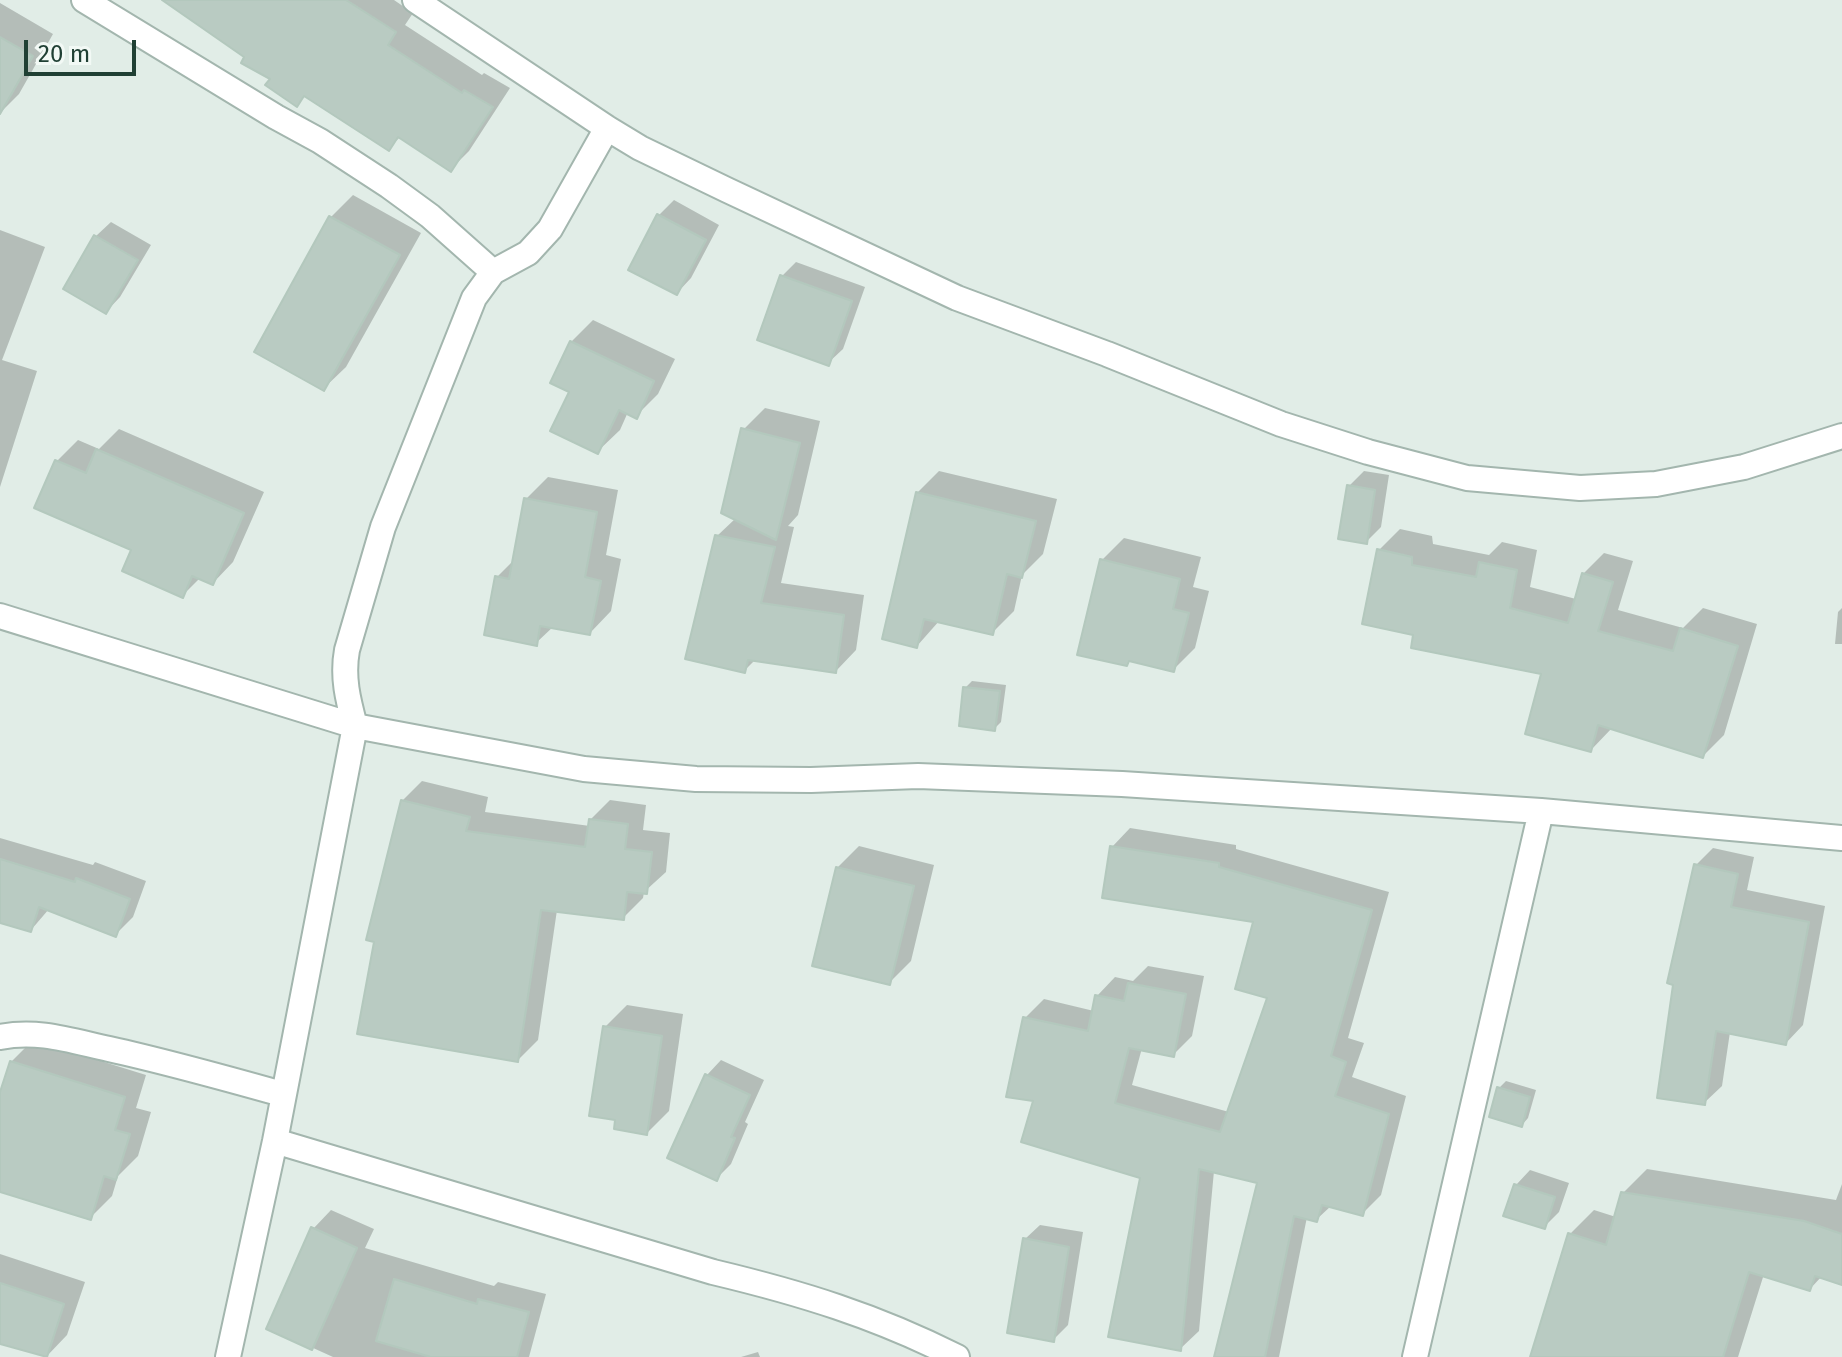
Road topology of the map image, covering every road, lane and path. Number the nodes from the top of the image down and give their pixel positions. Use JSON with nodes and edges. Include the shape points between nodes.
{"nodes":[{"id":1,"x":84,"y":0,"type":"edge"},
{"id":2,"x":415,"y":0,"type":"edge"},
{"id":3,"x":607,"y":128,"type":"junction"},
{"id":4,"x":493,"y":272,"type":"junction"},
{"id":5,"x":1842,"y":436,"type":"edge"},
{"id":6,"x":0,"y":616,"type":"edge"},
{"id":7,"x":355,"y":726,"type":"junction"},
{"id":8,"x":1541,"y":811,"type":"junction"},
{"id":9,"x":1842,"y":838,"type":"edge"},
{"id":10,"x":0,"y":1037,"type":"edge"},
{"id":11,"x":282,"y":1094,"type":"junction"},
{"id":12,"x":275,"y":1141,"type":"junction"},
{"id":13,"x":228,"y":1357,"type":"edge"},
{"id":14,"x":957,"y":1357,"type":"edge"},
{"id":15,"x":1415,"y":1357,"type":"edge"}],
"edges":[{"from":1,"to":4,"type":"street","via":[[377,178]]},
{"from":2,"to":3,"type":"street"},
{"from":3,"to":4,"type":"street","via":[[550,229],[528,253]]},
{"from":3,"to":5,"type":"street","via":[[957,298],[1281,424],[1418,467],[1515,484],[1656,484],[1744,467]]},
{"from":4,"to":7,"type":"street","via":[[468,309],[383,527],[344,667]]},
{"from":6,"to":7,"type":"street"},
{"from":7,"to":8,"type":"street","via":[[584,769],[696,779],[950,777]]},
{"from":7,"to":11,"type":"street"},
{"from":8,"to":9,"type":"street"},
{"from":8,"to":15,"type":"street"},
{"from":10,"to":11,"type":"street","via":[[42,1034]]},
{"from":11,"to":12,"type":"street"},
{"from":12,"to":13,"type":"street"},
{"from":12,"to":14,"type":"street","via":[[865,1315]]}]}
